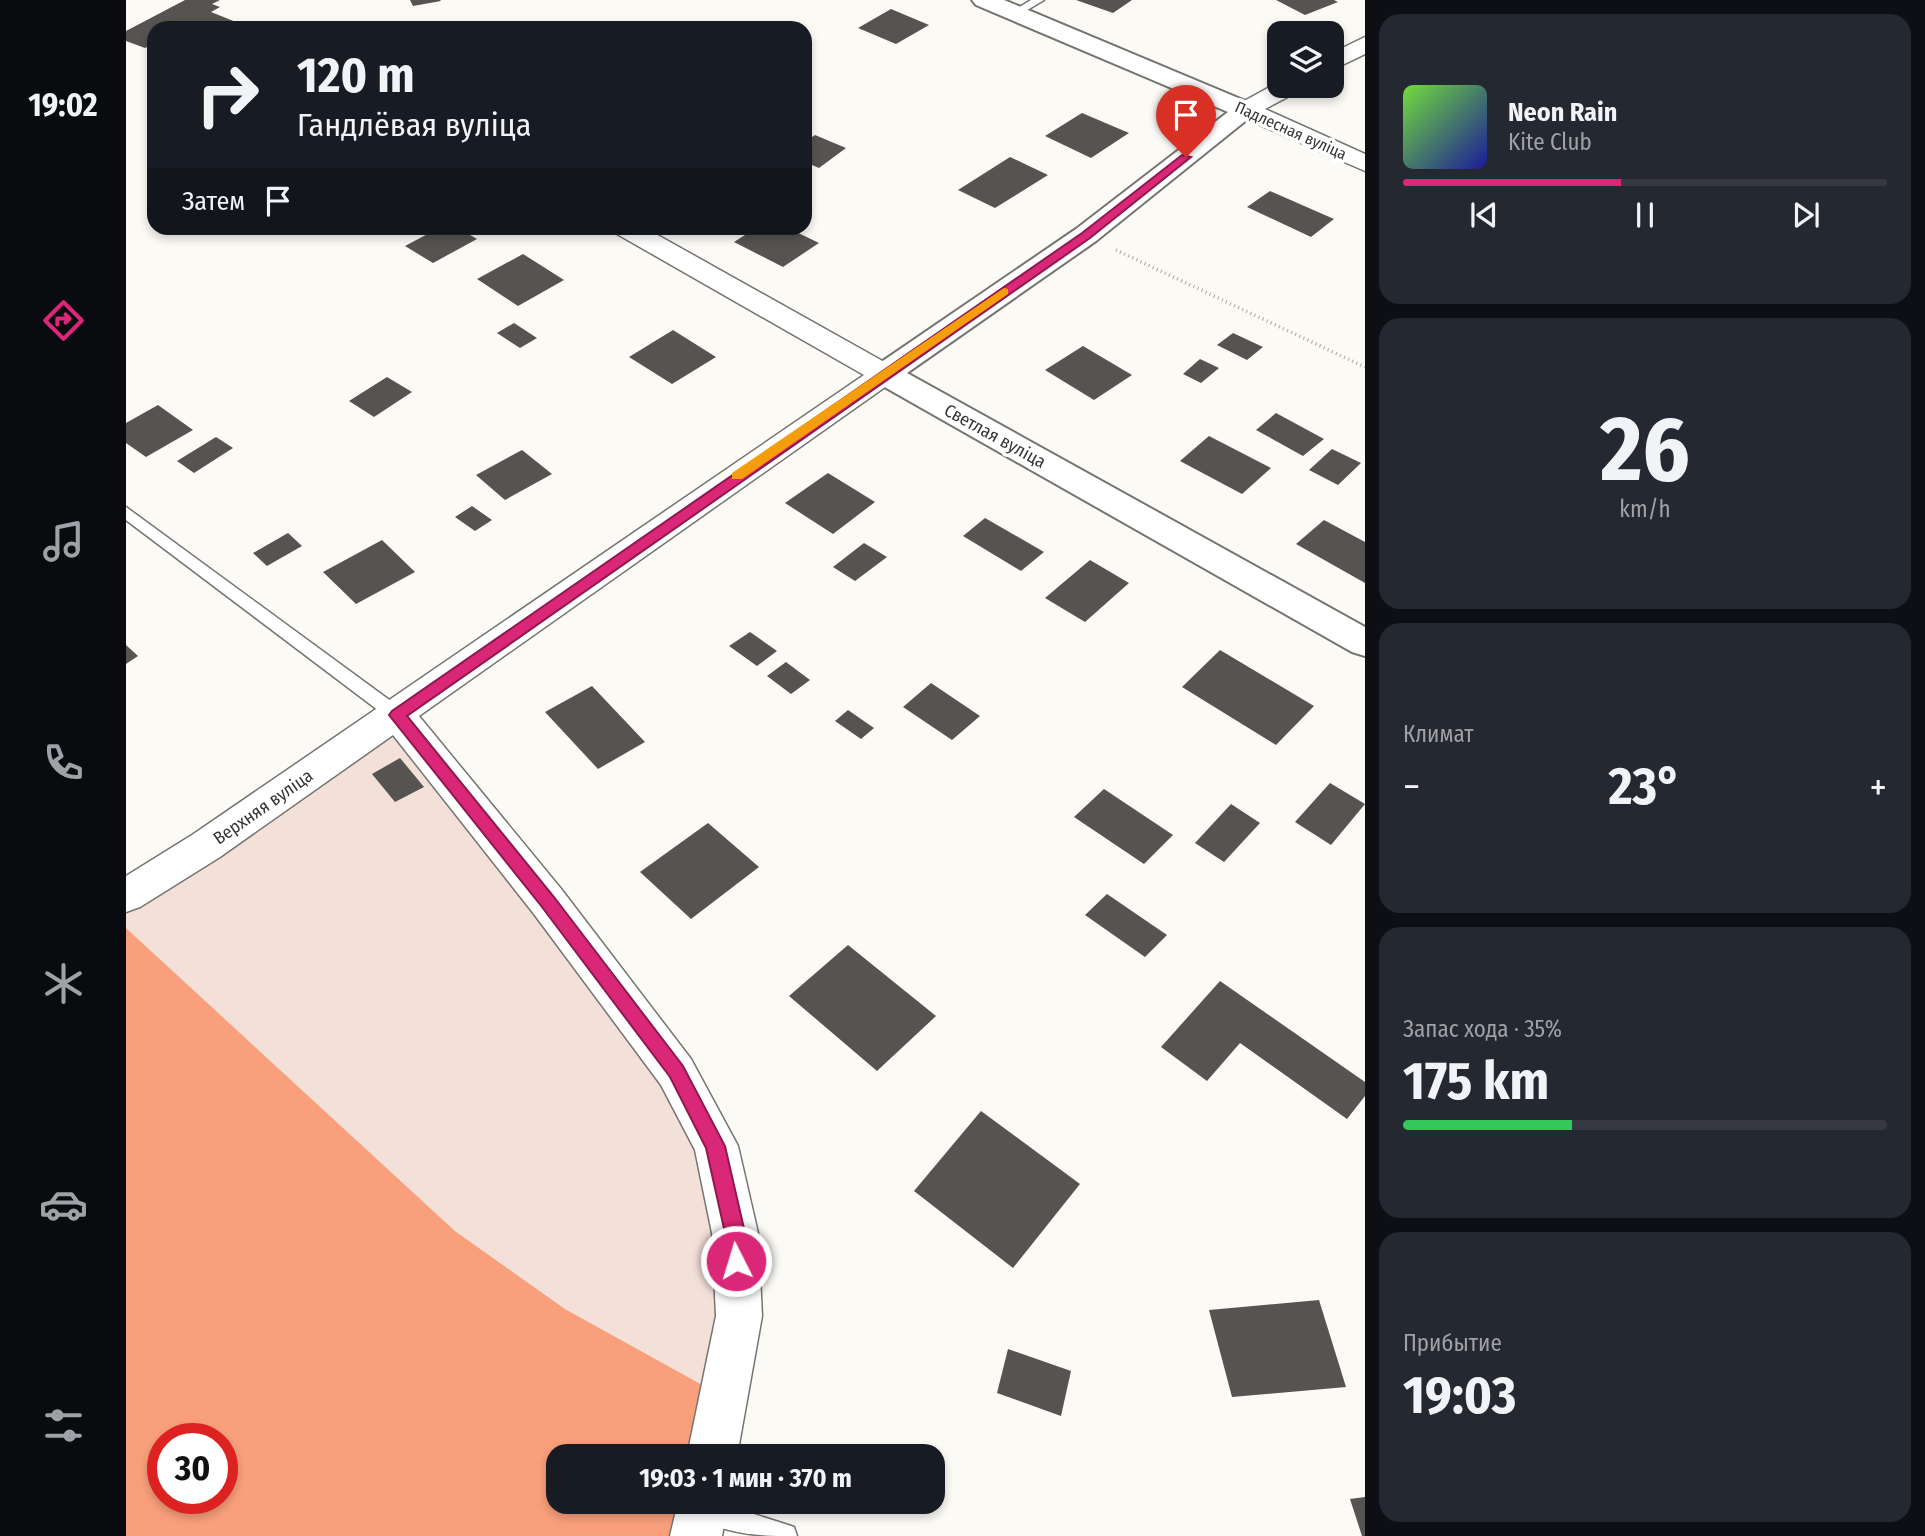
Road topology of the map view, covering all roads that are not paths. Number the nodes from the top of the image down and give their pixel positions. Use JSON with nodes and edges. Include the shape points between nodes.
{"nodes":[{"id":1,"x":984,"y":0,"type":"edge"},
{"id":2,"x":1039,"y":0,"type":"edge"},
{"id":3,"x":1015,"y":13,"type":"junction"},
{"id":4,"x":1365,"y":44,"type":"edge"},
{"id":5,"x":1344,"y":55,"type":"edge"},
{"id":6,"x":1268,"y":98,"type":"edge"},
{"id":7,"x":1246,"y":110,"type":"junction"},
{"id":8,"x":1365,"y":163,"type":"edge"},
{"id":9,"x":638,"y":235,"type":"edge"},
{"id":10,"x":885,"y":374,"type":"junction"},
{"id":11,"x":126,"y":512,"type":"edge"},
{"id":12,"x":1365,"y":643,"type":"edge"},
{"id":13,"x":397,"y":715,"type":"junction"},
{"id":14,"x":126,"y":896,"type":"edge"},
{"id":15,"x":714,"y":1444,"type":"edge"},
{"id":16,"x":700,"y":1515,"type":"edge"},
{"id":17,"x":785,"y":1536,"type":"edge"}],
"edges":[{"from":1,"to":3,"type":"street","name":"Падлесная вуліца"},
{"from":2,"to":3,"type":"lane"},
{"from":3,"to":7,"type":"street","name":"Падлесная вуліца"},
{"from":4,"to":5,"type":"street"},
{"from":6,"to":7,"type":"street"},
{"from":7,"to":8,"type":"street","name":"Падлесная вуліца"},
{"from":7,"to":10,"type":"street","via":[[1086,235]]},
{"from":9,"to":10,"type":"street","name":"Светлая вуліца"},
{"from":10,"to":12,"type":"street","name":"Светлая вуліца"},
{"from":10,"to":13,"type":"street","name":"Верхняя вуліца"},
{"from":11,"to":13,"type":"lane"},
{"from":13,"to":14,"type":"street","name":"Верхняя вуліца"},
{"from":13,"to":15,"type":"street","via":[[548,902],[676,1072],[716,1146],[735,1233],[739,1316]]},
{"from":16,"to":17,"type":"lane"}]}
